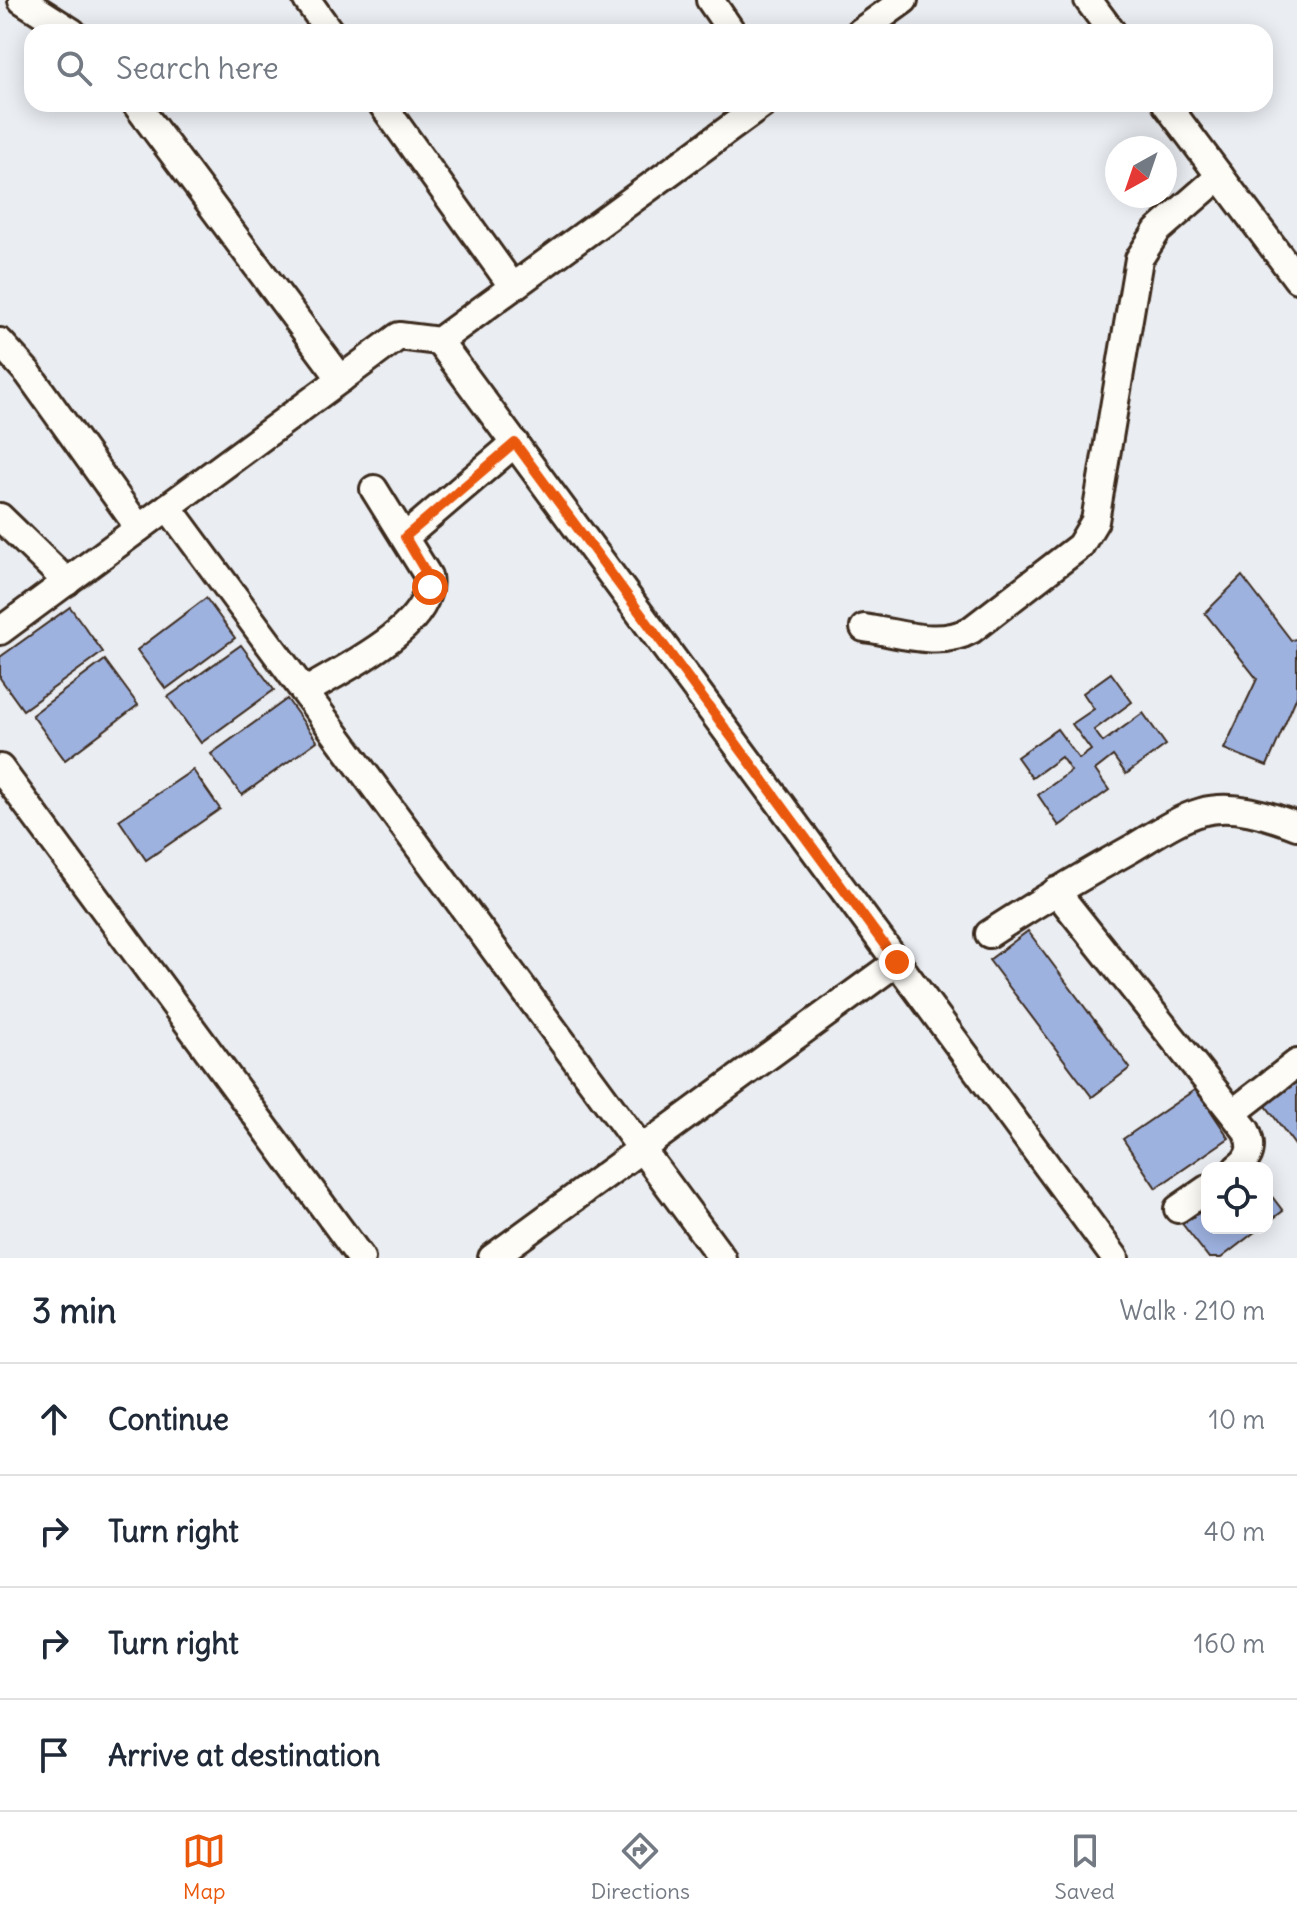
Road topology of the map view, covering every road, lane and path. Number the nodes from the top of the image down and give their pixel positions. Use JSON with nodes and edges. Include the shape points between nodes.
{"nodes":[{"id":1,"x":307,"y":0,"type":"edge"},
{"id":2,"x":710,"y":0,"type":"edge"},
{"id":3,"x":904,"y":0,"type":"edge"},
{"id":4,"x":1088,"y":0,"type":"edge"},
{"id":5,"x":32,"y":2,"type":"edge"},
{"id":6,"x":61,"y":24,"type":"edge"},
{"id":7,"x":324,"y":24,"type":"edge"},
{"id":8,"x":726,"y":24,"type":"edge"},
{"id":9,"x":871,"y":24,"type":"edge"},
{"id":10,"x":1106,"y":24,"type":"edge"},
{"id":11,"x":142,"y":112,"type":"edge"},
{"id":12,"x":388,"y":112,"type":"edge"},
{"id":13,"x":752,"y":112,"type":"edge"},
{"id":14,"x":1172,"y":112,"type":"edge"},
{"id":15,"x":1220,"y":176,"type":"junction"},
{"id":16,"x":1297,"y":279,"type":"edge"},
{"id":17,"x":513,"y":287,"type":"junction"},
{"id":18,"x":439,"y":341,"type":"junction"},
{"id":19,"x":0,"y":342,"type":"edge"},
{"id":20,"x":341,"y":379,"type":"junction"},
{"id":21,"x":515,"y":443,"type":"junction"},
{"id":22,"x":374,"y":489,"type":"dead end"},
{"id":23,"x":168,"y":507,"type":"junction"},
{"id":24,"x":0,"y":517,"type":"edge"},
{"id":25,"x":139,"y":528,"type":"junction"},
{"id":26,"x":405,"y":537,"type":"junction"},
{"id":27,"x":67,"y":582,"type":"junction"},
{"id":28,"x":864,"y":628,"type":"dead end"},
{"id":29,"x":0,"y":631,"type":"edge"},
{"id":30,"x":305,"y":692,"type":"junction"},
{"id":31,"x":0,"y":768,"type":"edge"},
{"id":32,"x":1297,"y":826,"type":"edge"},
{"id":33,"x":1056,"y":891,"type":"junction"},
{"id":34,"x":989,"y":934,"type":"dead end"},
{"id":35,"x":897,"y":962,"type":"junction"},
{"id":36,"x":1297,"y":1063,"type":"edge"},
{"id":37,"x":1234,"y":1112,"type":"junction"},
{"id":38,"x":642,"y":1149,"type":"junction"},
{"id":39,"x":1244,"y":1162,"type":"edge"},
{"id":40,"x":1201,"y":1193,"type":"edge"},
{"id":41,"x":1178,"y":1209,"type":"dead end"},
{"id":42,"x":361,"y":1258,"type":"edge"},
{"id":43,"x":492,"y":1258,"type":"edge"},
{"id":44,"x":722,"y":1258,"type":"edge"},
{"id":45,"x":1115,"y":1258,"type":"edge"}],
"edges":[{"from":1,"to":7,"type":"street"},
{"from":2,"to":8,"type":"street"},
{"from":3,"to":9,"type":"street"},
{"from":4,"to":10,"type":"street"},
{"from":5,"to":6,"type":"street"},
{"from":11,"to":20,"type":"street"},
{"from":12,"to":17,"type":"street"},
{"from":13,"to":17,"type":"street"},
{"from":14,"to":15,"type":"street"},
{"from":15,"to":16,"type":"street"},
{"from":15,"to":28,"type":"street","via":[[1157,231],[1139,259],[1095,521],[1080,546],[956,638]]},
{"from":17,"to":18,"type":"street"},
{"from":18,"to":20,"type":"street","via":[[399,336]]},
{"from":18,"to":21,"type":"street"},
{"from":19,"to":25,"type":"street"},
{"from":20,"to":23,"type":"street"},
{"from":21,"to":26,"type":"street"},
{"from":21,"to":35,"type":"street"},
{"from":22,"to":26,"type":"street"},
{"from":23,"to":25,"type":"street"},
{"from":23,"to":30,"type":"street"},
{"from":24,"to":27,"type":"street"},
{"from":25,"to":27,"type":"street"},
{"from":26,"to":30,"type":"street","via":[[428,576],[426,600],[397,634]]},
{"from":27,"to":29,"type":"street"},
{"from":30,"to":38,"type":"street"},
{"from":31,"to":42,"type":"street"},
{"from":32,"to":33,"type":"street","via":[[1230,808],[1202,811]]},
{"from":33,"to":34,"type":"street"},
{"from":33,"to":37,"type":"street"},
{"from":35,"to":38,"type":"street"},
{"from":35,"to":45,"type":"street"},
{"from":36,"to":37,"type":"street"},
{"from":37,"to":39,"type":"street","via":[[1251,1142]]},
{"from":38,"to":43,"type":"street"},
{"from":38,"to":44,"type":"street"},
{"from":40,"to":41,"type":"street"}]}
